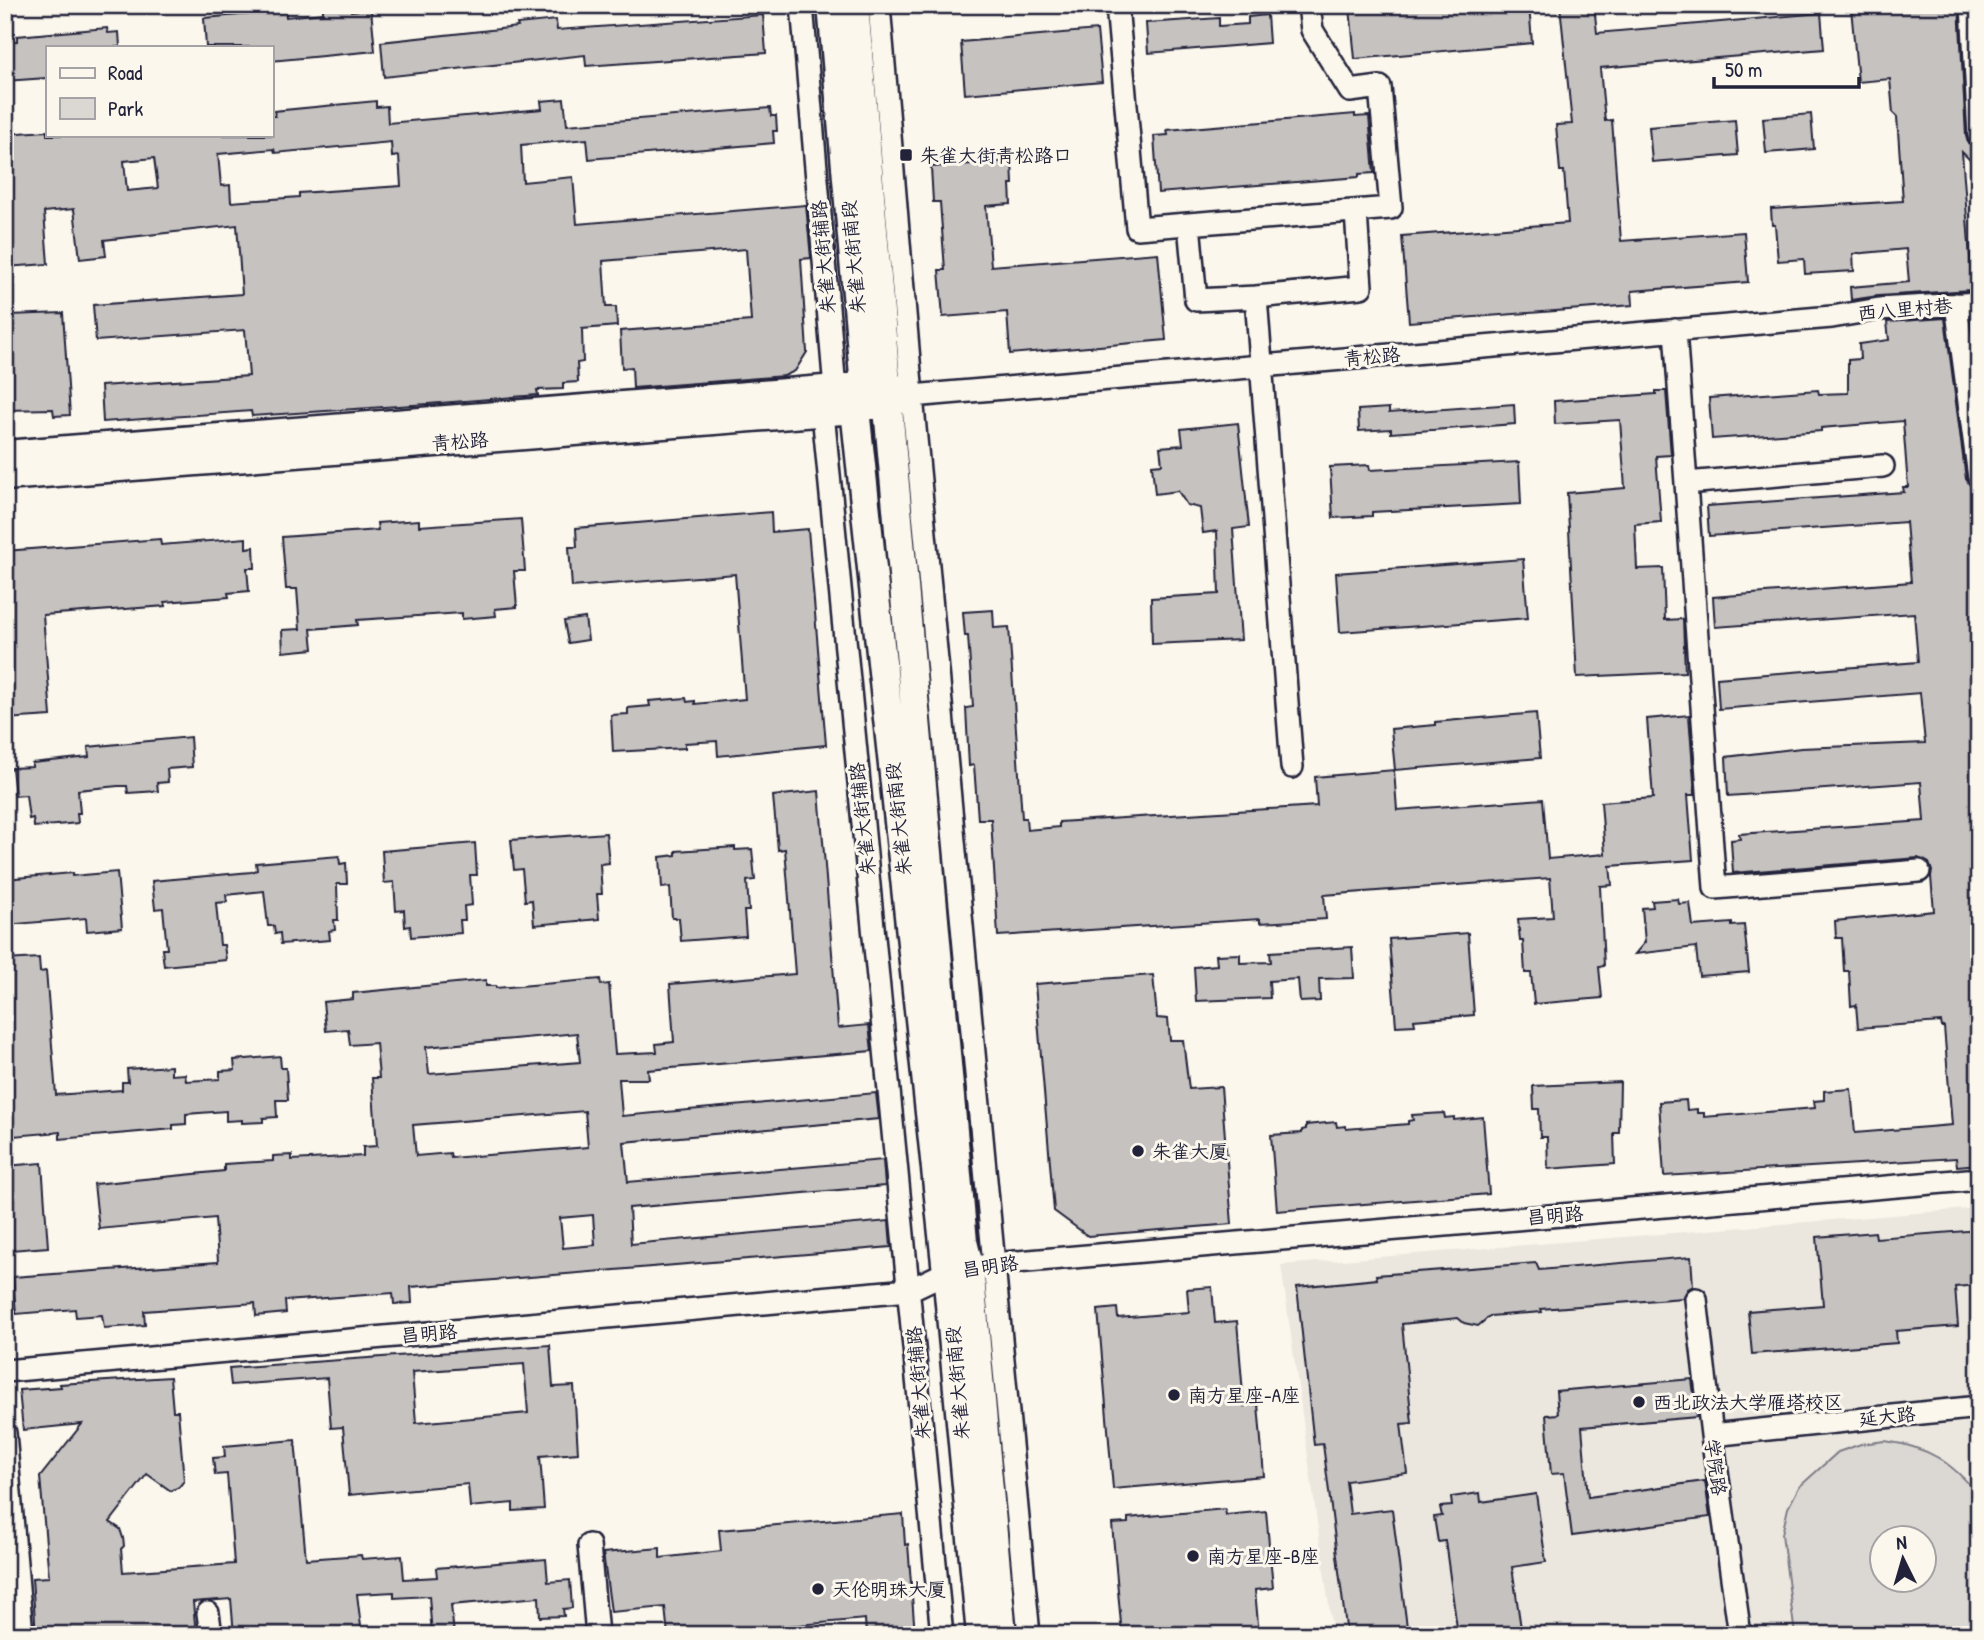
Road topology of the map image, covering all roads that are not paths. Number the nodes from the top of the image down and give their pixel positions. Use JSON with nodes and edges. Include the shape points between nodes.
{"nodes":[{"id":1,"x":802,"y":5,"type":"edge"},
{"id":2,"x":832,"y":5,"type":"edge"},
{"id":3,"x":854,"y":5,"type":"edge"},
{"id":4,"x":879,"y":5,"type":"edge"},
{"id":5,"x":1117,"y":5,"type":"edge"},
{"id":6,"x":1309,"y":5,"type":"edge"},
{"id":7,"x":1972,"y":5,"type":"edge"},
{"id":8,"x":1979,"y":135,"type":"edge"},
{"id":9,"x":1356,"y":212,"type":"junction"},
{"id":10,"x":1189,"y":224,"type":"junction"},
{"id":11,"x":1256,"y":297,"type":"junction"},
{"id":12,"x":1979,"y":303,"type":"edge"},
{"id":13,"x":1956,"y":304,"type":"junction"},
{"id":14,"x":1832,"y":317,"type":"joint"},
{"id":15,"x":1675,"y":330,"type":"junction"},
{"id":16,"x":1262,"y":366,"type":"junction"},
{"id":17,"x":881,"y":397,"type":"junction"},
{"id":18,"x":829,"y":401,"type":"junction"},
{"id":19,"x":5,"y":455,"type":"edge"},
{"id":20,"x":1883,"y":467,"type":"dead end"},
{"id":21,"x":5,"y":477,"type":"edge"},
{"id":22,"x":1979,"y":477,"type":"edge"},
{"id":23,"x":1686,"y":483,"type":"junction"},
{"id":24,"x":1292,"y":767,"type":"dead end"},
{"id":25,"x":1919,"y":871,"type":"dead end"},
{"id":26,"x":1979,"y":1179,"type":"edge"},
{"id":27,"x":970,"y":1267,"type":"junction"},
{"id":28,"x":909,"y":1290,"type":"junction"},
{"id":29,"x":1696,"y":1299,"type":"dead end"},
{"id":30,"x":5,"y":1371,"type":"edge"},
{"id":31,"x":1979,"y":1407,"type":"edge"},
{"id":32,"x":5,"y":1433,"type":"edge"},
{"id":33,"x":1712,"y":1435,"type":"junction"},
{"id":34,"x":589,"y":1545,"type":"dead end"},
{"id":35,"x":208,"y":1613,"type":"dead end"},
{"id":36,"x":22,"y":1635,"type":"edge"},
{"id":37,"x":211,"y":1635,"type":"edge"},
{"id":38,"x":597,"y":1635,"type":"edge"},
{"id":39,"x":942,"y":1635,"type":"edge"},
{"id":40,"x":981,"y":1635,"type":"edge"},
{"id":41,"x":1002,"y":1635,"type":"edge"},
{"id":42,"x":1029,"y":1635,"type":"edge"},
{"id":43,"x":1740,"y":1635,"type":"edge"}],
"edges":[{"from":1,"to":18,"type":"street","name":"朱雀大街辅路"},
{"from":2,"to":17,"type":"main road","name":"朱雀大街南段"},
{"from":3,"to":17,"type":"main road","name":"朱雀大街南段"},
{"from":4,"to":17,"type":"street"},
{"from":5,"to":10,"type":"street","via":[[1137,228]]},
{"from":6,"to":9,"type":"street","via":[[1312,30],[1350,90],[1380,87],[1391,208]]},
{"from":7,"to":8,"type":"street"},
{"from":9,"to":10,"type":"street"},
{"from":9,"to":11,"type":"street","via":[[1361,287]]},
{"from":10,"to":11,"type":"street","via":[[1196,300]]},
{"from":11,"to":16,"type":"street"},
{"from":12,"to":13,"type":"street","name":"西八里村巷"},
{"from":13,"to":14,"type":"street","name":"西八里村巷"},
{"from":13,"to":22,"type":"street"},
{"from":14,"to":15,"type":"street","name":"青松路"},
{"from":15,"to":16,"type":"street","name":"青松路"},
{"from":15,"to":23,"type":"street"},
{"from":16,"to":17,"type":"street","name":"青松路"},
{"from":16,"to":24,"type":"street"},
{"from":17,"to":18,"type":"main road","name":"青松路"},
{"from":17,"to":27,"type":"main road","name":"朱雀大街南段","via":[[963,1242]]},
{"from":18,"to":19,"type":"main road","name":"青松路"},
{"from":18,"to":21,"type":"main road","name":"青松路"},
{"from":18,"to":28,"type":"street","name":"朱雀大街辅路"},
{"from":20,"to":23,"type":"street"},
{"from":23,"to":25,"type":"street","via":[[1715,888]]},
{"from":26,"to":27,"type":"street","name":"昌明路"},
{"from":27,"to":28,"type":"street","name":"昌明路"},
{"from":27,"to":40,"type":"main road","name":"朱雀大街南段"},
{"from":27,"to":41,"type":"main road","name":"朱雀大街南段"},
{"from":27,"to":42,"type":"street"},
{"from":28,"to":30,"type":"street","name":"昌明路"},
{"from":28,"to":39,"type":"street","name":"朱雀大街辅路"},
{"from":29,"to":33,"type":"street","name":"学院路"},
{"from":31,"to":33,"type":"street","name":"延大路"},
{"from":32,"to":36,"type":"street"},
{"from":33,"to":43,"type":"street","name":"学院路"},
{"from":34,"to":38,"type":"street"},
{"from":35,"to":37,"type":"street"}]}
